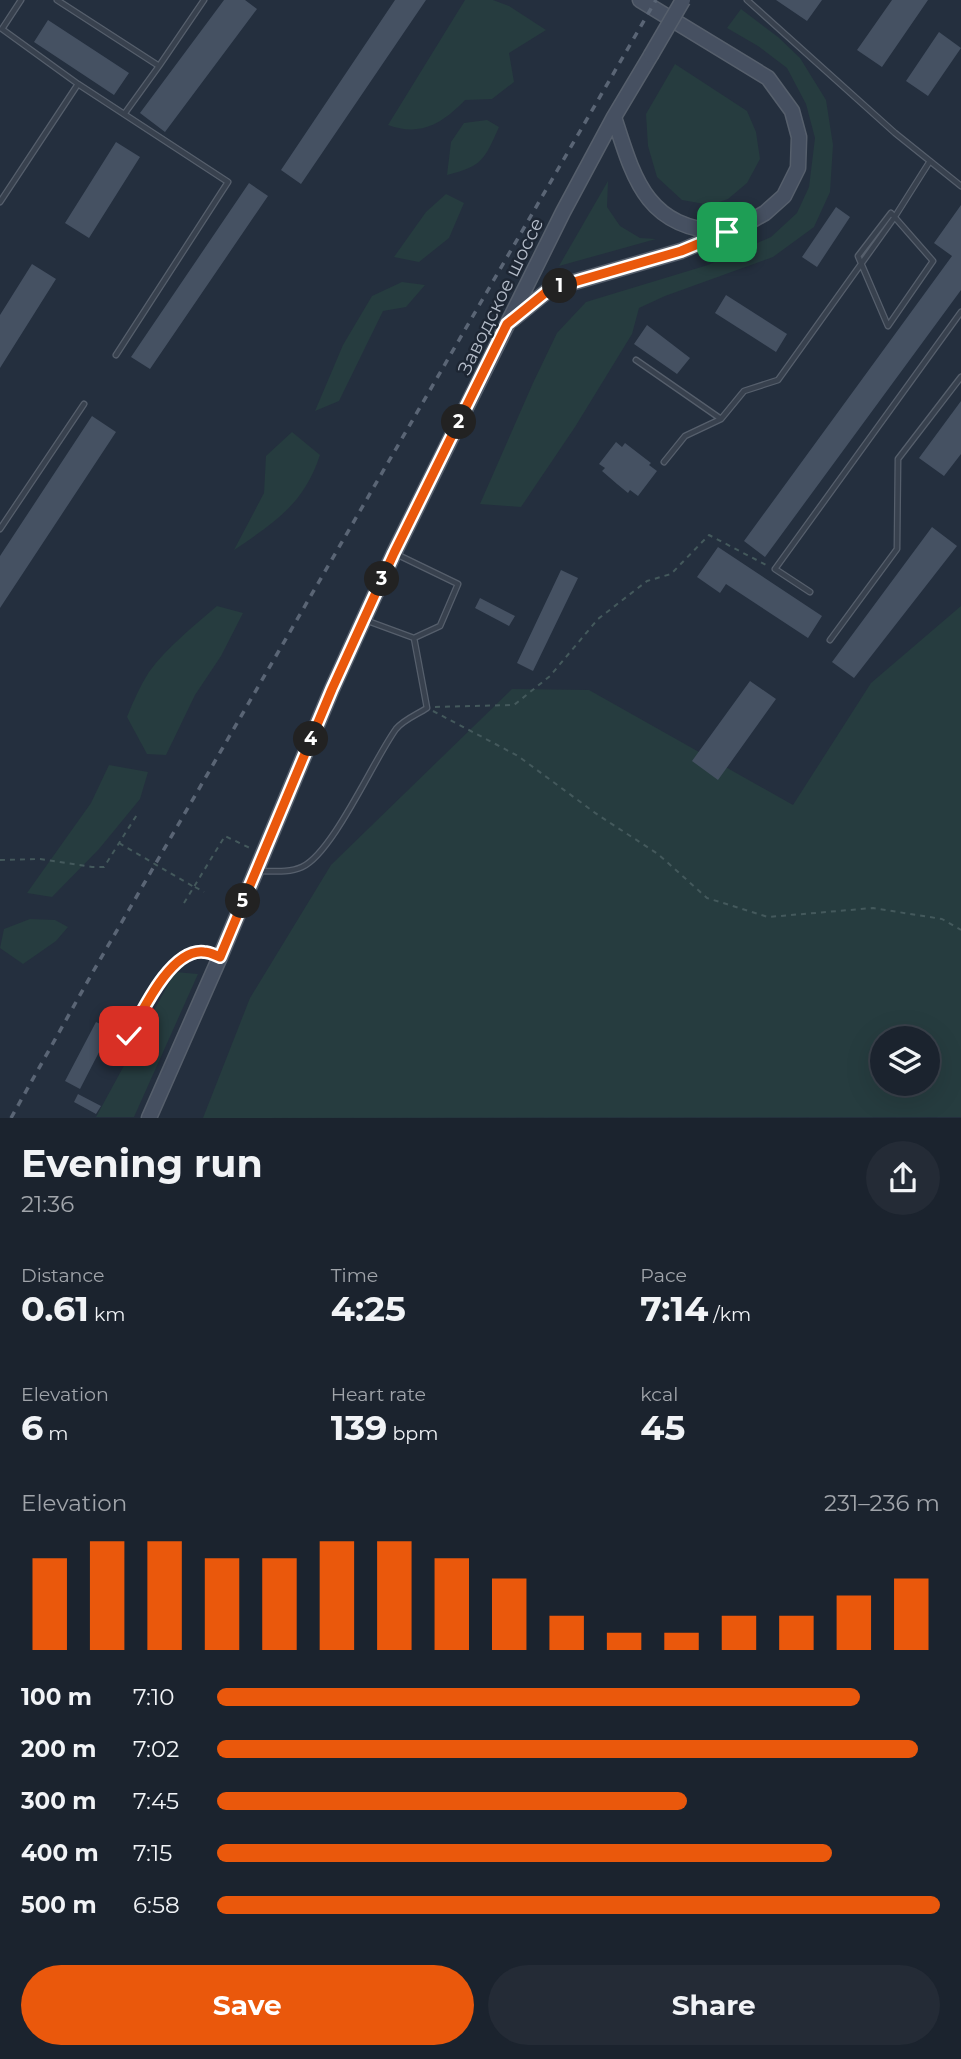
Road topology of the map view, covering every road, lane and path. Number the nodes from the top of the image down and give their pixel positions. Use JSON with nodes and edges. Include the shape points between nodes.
{"nodes":[{"id":1,"x":21,"y":0,"type":"edge"},
{"id":2,"x":57,"y":0,"type":"edge"},
{"id":3,"x":204,"y":0,"type":"edge"},
{"id":4,"x":640,"y":0,"type":"edge"},
{"id":5,"x":683,"y":0,"type":"edge"},
{"id":6,"x":747,"y":0,"type":"edge"},
{"id":7,"x":159,"y":66,"type":"junction"},
{"id":8,"x":78,"y":84,"type":"junction"},
{"id":9,"x":125,"y":113,"type":"junction"},
{"id":10,"x":614,"y":117,"type":"junction"},
{"id":11,"x":930,"y":161,"type":"junction"},
{"id":12,"x":961,"y":186,"type":"edge"},
{"id":13,"x":0,"y":202,"type":"edge"},
{"id":14,"x":894,"y":218,"type":"junction"},
{"id":15,"x":727,"y":232,"type":"junction"},
{"id":16,"x":961,"y":313,"type":"edge"},
{"id":17,"x":507,"y":324,"type":"junction"},
{"id":18,"x":116,"y":355,"type":"dead end"},
{"id":19,"x":636,"y":360,"type":"dead end"},
{"id":20,"x":961,"y":377,"type":"edge"},
{"id":21,"x":84,"y":404,"type":"dead end"},
{"id":22,"x":720,"y":419,"type":"junction"},
{"id":23,"x":664,"y":462,"type":"dead end"},
{"id":24,"x":0,"y":529,"type":"edge"},
{"id":25,"x":394,"y":553,"type":"junction"},
{"id":26,"x":775,"y":569,"type":"junction"},
{"id":27,"x":810,"y":592,"type":"dead end"},
{"id":28,"x":364,"y":620,"type":"junction"},
{"id":29,"x":414,"y":638,"type":"junction"},
{"id":30,"x":830,"y":640,"type":"dead end"},
{"id":31,"x":427,"y":708,"type":"junction"},
{"id":32,"x":138,"y":813,"type":"dead end"},
{"id":33,"x":119,"y":843,"type":"junction"},
{"id":34,"x":263,"y":853,"type":"junction"},
{"id":35,"x":0,"y":860,"type":"edge"},
{"id":36,"x":255,"y":870,"type":"junction"},
{"id":37,"x":194,"y":887,"type":"junction"},
{"id":38,"x":204,"y":892,"type":"dead end"},
{"id":39,"x":184,"y":904,"type":"dead end"},
{"id":40,"x":961,"y":930,"type":"edge"},
{"id":41,"x":220,"y":957,"type":"junction"},
{"id":42,"x":129,"y":1036,"type":"dead end"},
{"id":43,"x":149,"y":1118,"type":"edge"}],
"edges":[{"from":1,"to":8,"type":"lane","via":[[2,29]]},
{"from":2,"to":7,"type":"lane"},
{"from":3,"to":7,"type":"lane"},
{"from":4,"to":15,"type":"main road","via":[[768,78],[792,111],[799,137],[798,168],[784,196],[765,213]]},
{"from":5,"to":10,"type":"main road","name":"Заводское шоссе","bridge":true},
{"from":6,"to":11,"type":"lane"},
{"from":7,"to":9,"type":"lane"},
{"from":8,"to":9,"type":"lane"},
{"from":8,"to":13,"type":"lane"},
{"from":9,"to":18,"type":"lane","via":[[228,182]]},
{"from":10,"to":15,"type":"main road","via":[[632,170],[652,204],[675,222],[700,231]]},
{"from":10,"to":17,"type":"main road","name":"Заводское шоссе"},
{"from":11,"to":12,"type":"lane"},
{"from":11,"to":14,"type":"lane"},
{"from":14,"to":14,"type":"lane","via":[[933,261],[888,326],[858,256],[891,213]]},
{"from":14,"to":22,"type":"lane","via":[[778,380],[744,391]]},
{"from":15,"to":17,"type":"main road","via":[[681,251],[550,289]]},
{"from":16,"to":26,"type":"lane"},
{"from":17,"to":25,"type":"main road","name":"Заводское шоссе"},
{"from":19,"to":22,"type":"lane"},
{"from":20,"to":30,"type":"lane","via":[[898,459],[897,549]]},
{"from":21,"to":24,"type":"lane"},
{"from":22,"to":23,"type":"lane","via":[[685,436]]},
{"from":25,"to":28,"type":"main road","name":"Заводское шоссе"},
{"from":25,"to":29,"type":"lane","via":[[458,584],[440,626]]},
{"from":26,"to":27,"type":"lane"},
{"from":26,"to":31,"type":"path","via":[[709,535],[671,574],[647,581],[598,619],[550,676],[514,705]]},
{"from":28,"to":29,"type":"lane"},
{"from":28,"to":34,"type":"main road","name":"Заводское шоссе"},
{"from":29,"to":31,"type":"lane"},
{"from":31,"to":36,"type":"lane","via":[[398,727],[325,846],[304,866],[288,871]]},
{"from":31,"to":40,"type":"path","via":[[519,756],[658,854],[707,898],[768,917],[873,908],[942,919]]},
{"from":32,"to":33,"type":"path"},
{"from":33,"to":35,"type":"path","via":[[104,867],[40,859]]},
{"from":33,"to":37,"type":"path","bridge":true},
{"from":34,"to":36,"type":"main road","name":"Заводское шоссе"},
{"from":34,"to":37,"type":"path","via":[[225,836]]},
{"from":36,"to":41,"type":"main road","name":"Заводское шоссе"},
{"from":37,"to":38,"type":"path"},
{"from":37,"to":39,"type":"path"},
{"from":41,"to":42,"type":"lane","via":[[202,951],[185,957],[163,977]]},
{"from":41,"to":43,"type":"main road","name":"Заводское шоссе"}]}
